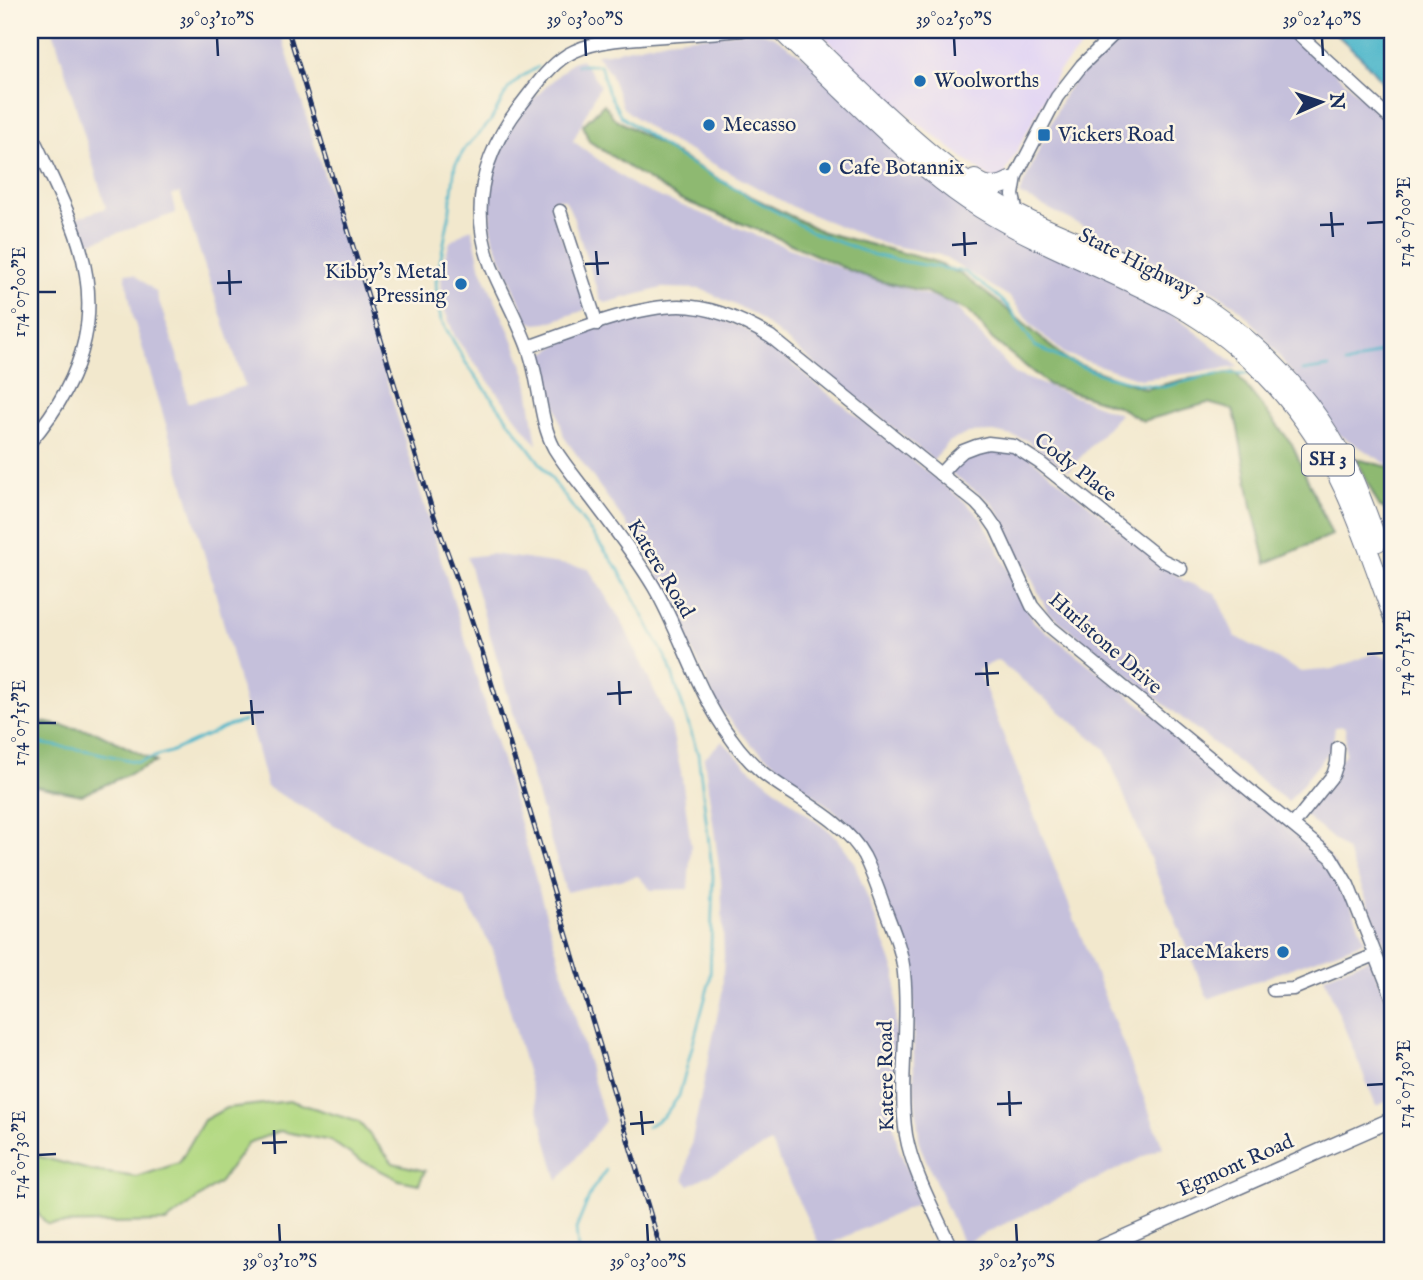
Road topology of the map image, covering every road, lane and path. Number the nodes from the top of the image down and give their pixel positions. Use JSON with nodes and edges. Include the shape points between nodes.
{"nodes":[{"id":1,"x":743,"y":30,"type":"edge"},
{"id":2,"x":780,"y":30,"type":"edge"},
{"id":3,"x":799,"y":30,"type":"edge"},
{"id":4,"x":1118,"y":30,"type":"edge"},
{"id":5,"x":1294,"y":30,"type":"edge"},
{"id":6,"x":1393,"y":121,"type":"edge"},
{"id":7,"x":30,"y":131,"type":"edge"},
{"id":8,"x":927,"y":151,"type":"junction"},
{"id":9,"x":1013,"y":178,"type":"junction"},
{"id":10,"x":560,"y":211,"type":"dead end"},
{"id":11,"x":1007,"y":213,"type":"junction"},
{"id":12,"x":597,"y":324,"type":"junction"},
{"id":13,"x":528,"y":347,"type":"junction"},
{"id":14,"x":30,"y":442,"type":"edge"},
{"id":15,"x":940,"y":474,"type":"junction"},
{"id":16,"x":1181,"y":569,"type":"dead end"},
{"id":17,"x":1393,"y":585,"type":"edge"},
{"id":18,"x":1393,"y":618,"type":"edge"},
{"id":19,"x":1338,"y":748,"type":"dead end"},
{"id":20,"x":1293,"y":825,"type":"junction"},
{"id":21,"x":1376,"y":955,"type":"junction"},
{"id":22,"x":1273,"y":990,"type":"dead end"},
{"id":23,"x":1393,"y":999,"type":"edge"},
{"id":24,"x":1393,"y":1119,"type":"edge"},
{"id":25,"x":952,"y":1250,"type":"edge"},
{"id":26,"x":1095,"y":1250,"type":"edge"}],
"edges":[{"from":1,"to":13,"type":"street","name":"Katere Road","via":[[615,40],[583,47],[547,73],[506,127],[486,169],[482,226],[491,266]]},
{"from":2,"to":11,"type":"highway","name":"State Highway 3","number":"SH 3","via":[[930,172],[967,200]]},
{"from":3,"to":8,"type":"highway","name":"State Highway 3","number":"SH 3"},
{"from":4,"to":9,"type":"street","via":[[1061,92]]},
{"from":5,"to":6,"type":"street"},
{"from":7,"to":14,"type":"street","via":[[73,225],[89,300],[74,376]]},
{"from":8,"to":9,"type":"highway","via":[[985,185],[997,186]]},
{"from":8,"to":11,"type":"highway","name":"State Highway 3","number":"SH 3"},
{"from":9,"to":11,"type":"street","via":[[1002,198]]},
{"from":10,"to":12,"type":"street"},
{"from":11,"to":17,"type":"highway","name":"State Highway 3","number":"SH 3","via":[[1180,290],[1272,361],[1308,403],[1348,466]]},
{"from":11,"to":18,"type":"highway","name":"State Highway 3","number":"SH 3","via":[[1177,306],[1260,369],[1308,426],[1331,466]]},
{"from":12,"to":13,"type":"street","name":"Hurlstone Drive"},
{"from":12,"to":15,"type":"street","name":"Hurlstone Drive","via":[[681,306],[750,324]]},
{"from":13,"to":25,"type":"street","name":"Katere Road","via":[[551,442],[654,587],[718,718],[762,772],[831,821],[864,856],[904,970],[906,1137]]},
{"from":15,"to":16,"type":"street","name":"Cody Place","via":[[963,451],[976,446],[1014,446],[1162,560]]},
{"from":15,"to":20,"type":"street","name":"Hurlstone Drive","via":[[987,515],[1032,606],[1049,626]]},
{"from":19,"to":20,"type":"street","via":[[1333,775]]},
{"from":20,"to":21,"type":"street","name":"Hurlstone Drive","via":[[1337,865]]},
{"from":21,"to":22,"type":"street","via":[[1293,989]]},
{"from":21,"to":23,"type":"street","name":"Hurlstone Drive"},
{"from":24,"to":26,"type":"main road","name":"Egmont Road"}]}
